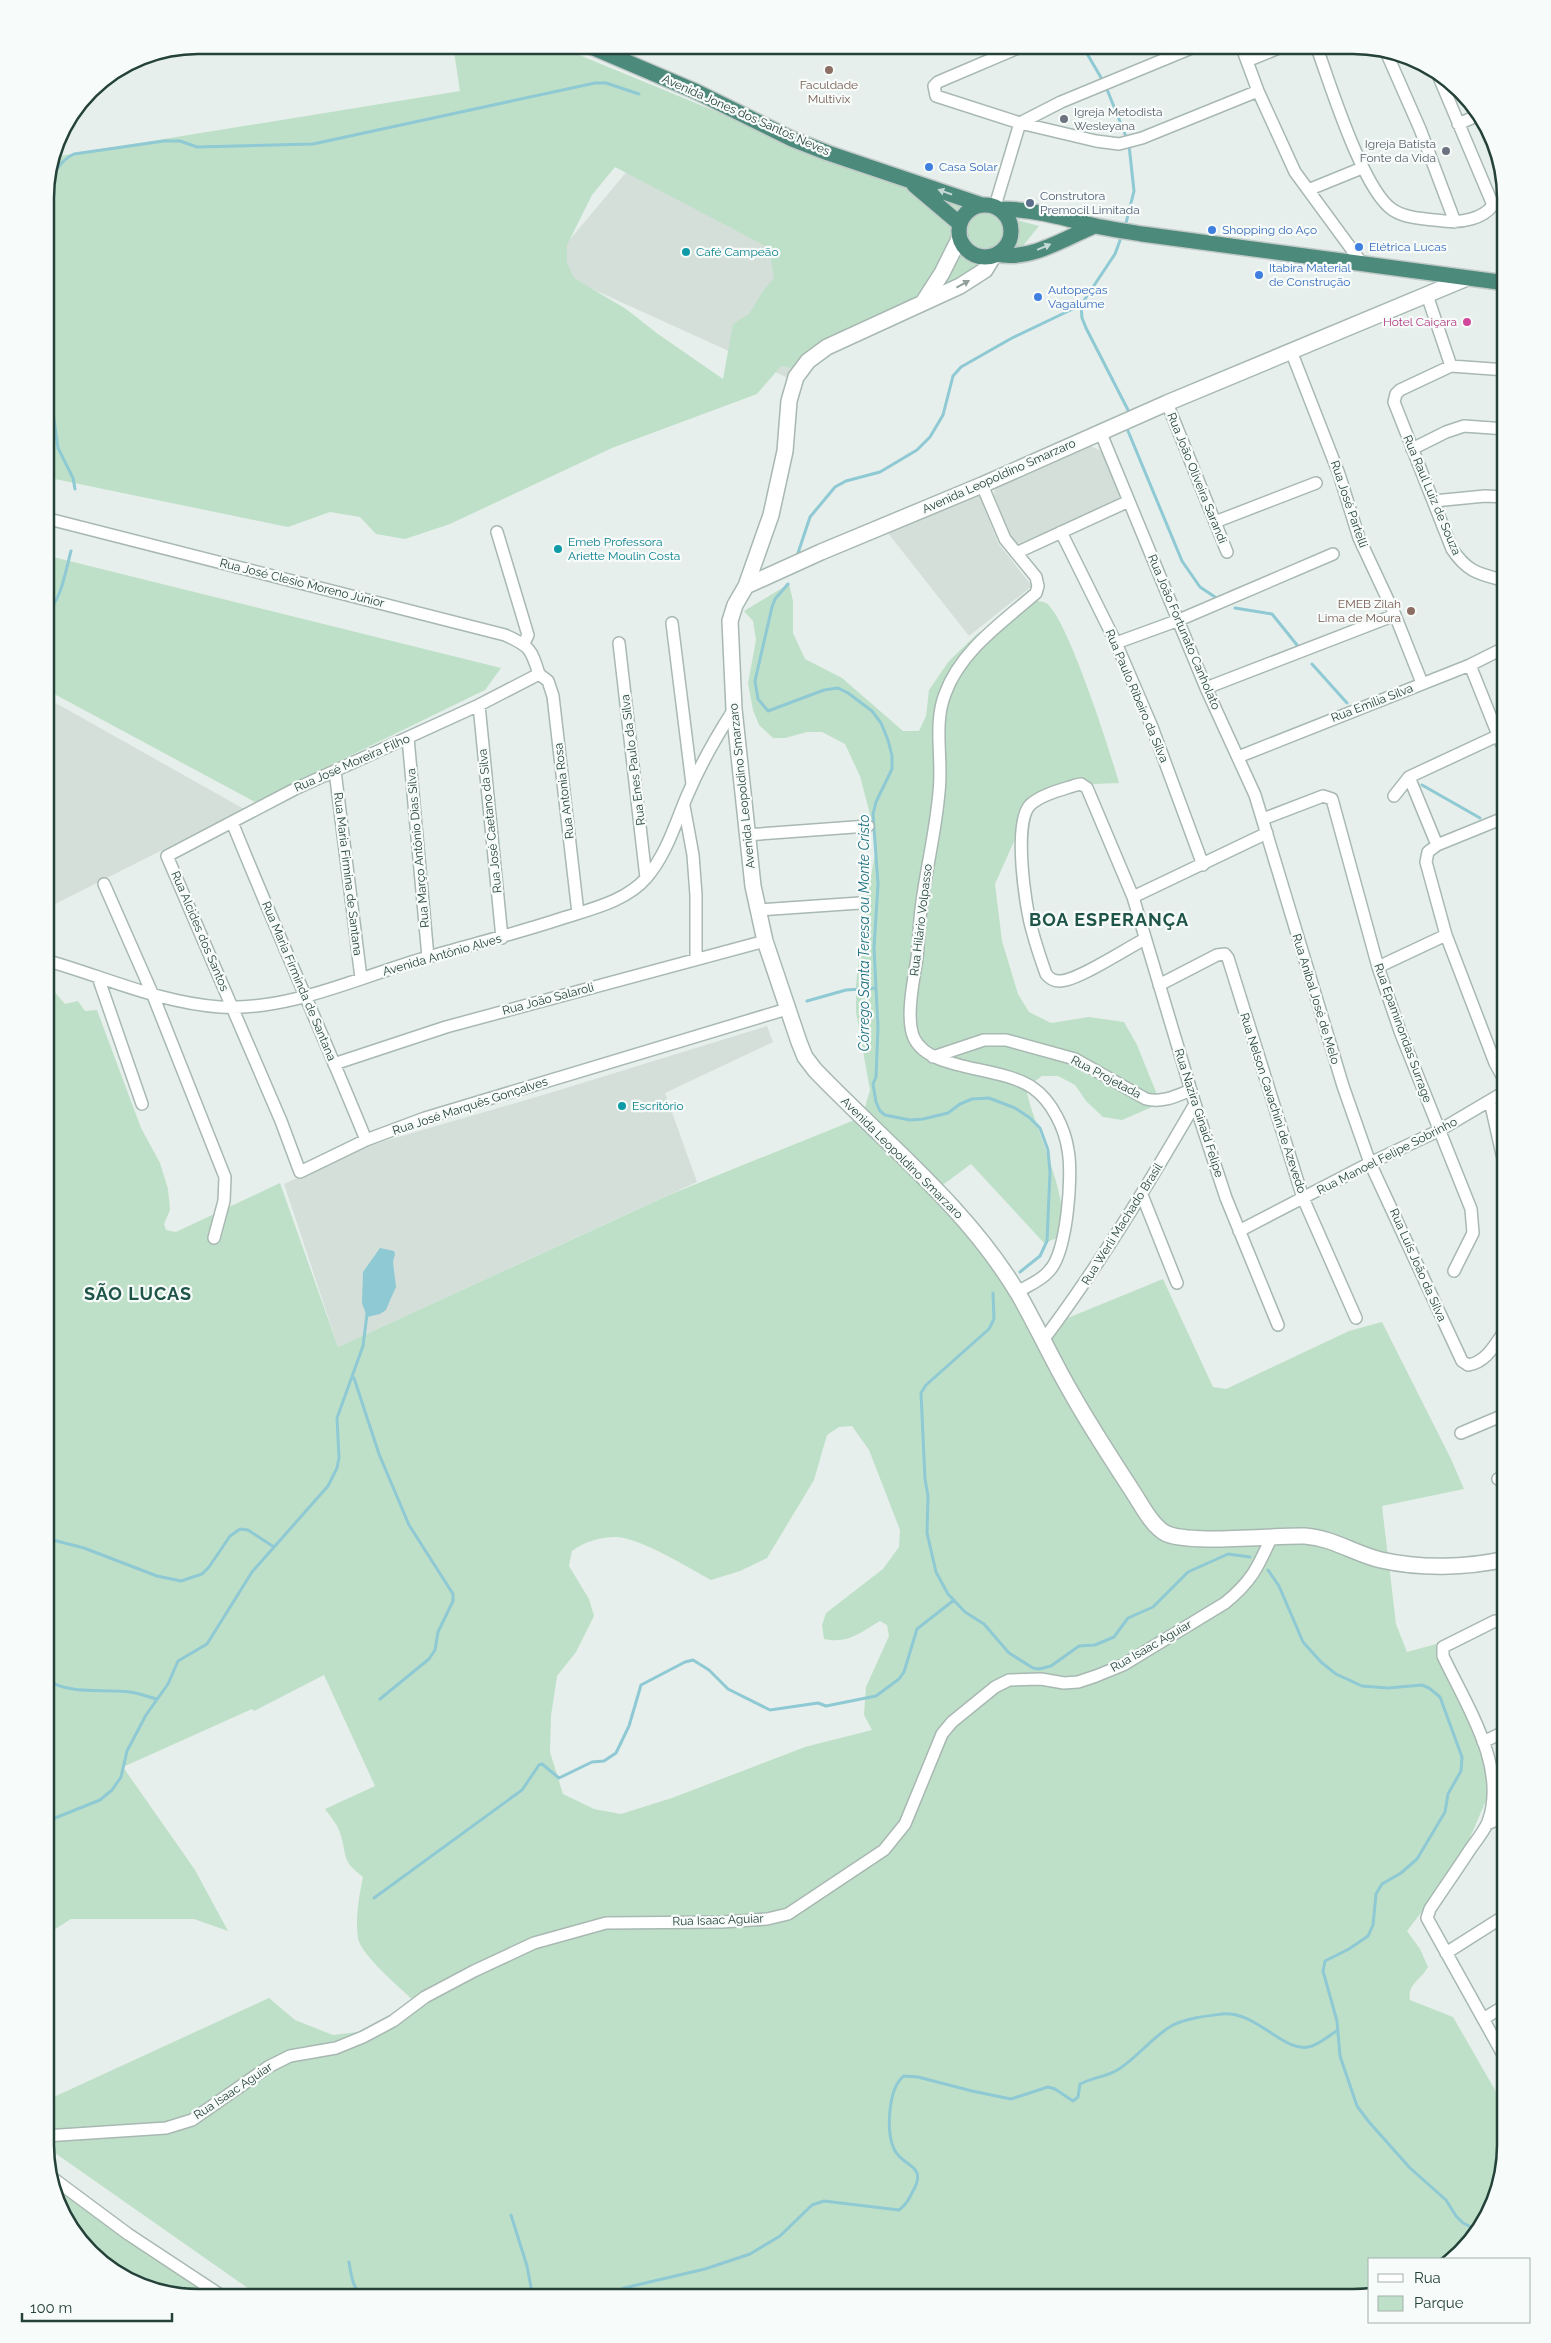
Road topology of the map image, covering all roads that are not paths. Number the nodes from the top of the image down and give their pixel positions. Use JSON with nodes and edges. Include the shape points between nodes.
{"nodes":[{"id":1,"x":608,"y":54,"type":"edge"},
{"id":2,"x":1004,"y":54,"type":"edge"},
{"id":3,"x":1178,"y":54,"type":"edge"},
{"id":4,"x":1244,"y":54,"type":"edge"},
{"id":5,"x":1264,"y":54,"type":"edge"},
{"id":6,"x":1319,"y":54,"type":"edge"},
{"id":7,"x":1389,"y":59,"type":"edge"},
{"id":8,"x":1247,"y":61,"type":"junction"},
{"id":9,"x":1442,"y":85,"type":"edge"},
{"id":10,"x":1258,"y":92,"type":"junction"},
{"id":11,"x":1472,"y":118,"type":"edge"},
{"id":12,"x":1020,"y":123,"type":"junction"},
{"id":13,"x":1458,"y":124,"type":"junction"},
{"id":14,"x":1362,"y":168,"type":"junction"},
{"id":15,"x":908,"y":179,"type":"junction"},
{"id":16,"x":1308,"y":190,"type":"junction"},
{"id":17,"x":993,"y":207,"type":"junction"},
{"id":18,"x":1455,"y":222,"type":"junction"},
{"id":19,"x":1094,"y":226,"type":"junction"},
{"id":20,"x":960,"y":231,"type":"junction"},
{"id":21,"x":996,"y":255,"type":"junction"},
{"id":22,"x":1361,"y":262,"type":"junction"},
{"id":23,"x":1466,"y":278,"type":"junction"},
{"id":24,"x":1497,"y":282,"type":"edge"},
{"id":25,"x":1427,"y":295,"type":"junction"},
{"id":26,"x":924,"y":301,"type":"junction"},
{"id":27,"x":1291,"y":351,"type":"junction"},
{"id":28,"x":1451,"y":366,"type":"junction"},
{"id":29,"x":1497,"y":369,"type":"edge"},
{"id":30,"x":1166,"y":403,"type":"junction"},
{"id":31,"x":1497,"y":428,"type":"edge"},
{"id":32,"x":1100,"y":432,"type":"junction"},
{"id":33,"x":1412,"y":450,"type":"junction"},
{"id":34,"x":1316,"y":483,"type":"dead end"},
{"id":35,"x":982,"y":485,"type":"junction"},
{"id":36,"x":1497,"y":497,"type":"edge"},
{"id":37,"x":1434,"y":501,"type":"junction"},
{"id":38,"x":1130,"y":502,"type":"junction"},
{"id":39,"x":54,"y":520,"type":"edge"},
{"id":40,"x":1215,"y":522,"type":"junction"},
{"id":41,"x":498,"y":532,"type":"dead end"},
{"id":42,"x":1061,"y":532,"type":"junction"},
{"id":43,"x":1228,"y":552,"type":"dead end"},
{"id":44,"x":1016,"y":553,"type":"junction"},
{"id":45,"x":1333,"y":554,"type":"dead end"},
{"id":46,"x":1497,"y":580,"type":"edge"},
{"id":47,"x":746,"y":586,"type":"junction"},
{"id":48,"x":1395,"y":615,"type":"junction"},
{"id":49,"x":1179,"y":620,"type":"junction"},
{"id":50,"x":672,"y":623,"type":"dead end"},
{"id":51,"x":619,"y":642,"type":"dead end"},
{"id":52,"x":524,"y":643,"type":"junction"},
{"id":53,"x":1116,"y":643,"type":"junction"},
{"id":54,"x":1497,"y":652,"type":"edge"},
{"id":55,"x":1470,"y":665,"type":"junction"},
{"id":56,"x":539,"y":674,"type":"junction"},
{"id":57,"x":1422,"y":683,"type":"junction"},
{"id":58,"x":1206,"y":688,"type":"junction"},
{"id":59,"x":479,"y":705,"type":"junction"},
{"id":60,"x":734,"y":709,"type":"junction"},
{"id":61,"x":1497,"y":736,"type":"joint"},
{"id":62,"x":408,"y":738,"type":"junction"},
{"id":63,"x":1238,"y":757,"type":"junction"},
{"id":64,"x":335,"y":771,"type":"junction"},
{"id":65,"x":1410,"y":777,"type":"junction"},
{"id":66,"x":692,"y":784,"type":"junction"},
{"id":67,"x":1394,"y":796,"type":"dead end"},
{"id":68,"x":684,"y":804,"type":"junction"},
{"id":69,"x":1263,"y":819,"type":"junction"},
{"id":70,"x":1497,"y":821,"type":"edge"},
{"id":71,"x":232,"y":822,"type":"junction"},
{"id":72,"x":868,"y":826,"type":"dead end"},
{"id":73,"x":1267,"y":833,"type":"junction"},
{"id":74,"x":746,"y":835,"type":"junction"},
{"id":75,"x":1437,"y":845,"type":"junction"},
{"id":76,"x":167,"y":856,"type":"joint"},
{"id":77,"x":1203,"y":865,"type":"junction"},
{"id":78,"x":646,"y":878,"type":"junction"},
{"id":79,"x":104,"y":884,"type":"dead end"},
{"id":80,"x":1134,"y":897,"type":"junction"},
{"id":81,"x":860,"y":903,"type":"dead end"},
{"id":82,"x":757,"y":910,"type":"junction"},
{"id":83,"x":578,"y":913,"type":"junction"},
{"id":84,"x":1446,"y":935,"type":"junction"},
{"id":85,"x":502,"y":938,"type":"junction"},
{"id":86,"x":1145,"y":939,"type":"junction"},
{"id":87,"x":765,"y":941,"type":"junction"},
{"id":88,"x":428,"y":957,"type":"junction"},
{"id":89,"x":696,"y":959,"type":"junction"},
{"id":90,"x":54,"y":963,"type":"edge"},
{"id":91,"x":1378,"y":967,"type":"junction"},
{"id":92,"x":98,"y":977,"type":"junction"},
{"id":93,"x":361,"y":978,"type":"junction"},
{"id":94,"x":1159,"y":985,"type":"junction"},
{"id":95,"x":152,"y":993,"type":"junction"},
{"id":96,"x":307,"y":995,"type":"junction"},
{"id":97,"x":232,"y":1007,"type":"junction"},
{"id":98,"x":787,"y":1009,"type":"junction"},
{"id":99,"x":933,"y":1057,"type":"junction"},
{"id":100,"x":334,"y":1064,"type":"junction"},
{"id":101,"x":1497,"y":1067,"type":"edge"},
{"id":102,"x":1191,"y":1090,"type":"junction"},
{"id":103,"x":1497,"y":1097,"type":"edge"},
{"id":104,"x":1490,"y":1101,"type":"junction"},
{"id":105,"x":142,"y":1104,"type":"dead end"},
{"id":106,"x":1195,"y":1104,"type":"junction"},
{"id":107,"x":1440,"y":1130,"type":"junction"},
{"id":108,"x":1497,"y":1132,"type":"edge"},
{"id":109,"x":366,"y":1140,"type":"junction"},
{"id":110,"x":1370,"y":1163,"type":"junction"},
{"id":111,"x":1142,"y":1195,"type":"junction"},
{"id":112,"x":1303,"y":1198,"type":"junction"},
{"id":113,"x":1239,"y":1231,"type":"junction"},
{"id":114,"x":214,"y":1238,"type":"dead end"},
{"id":115,"x":1454,"y":1271,"type":"dead end"},
{"id":116,"x":1177,"y":1283,"type":"dead end"},
{"id":117,"x":1017,"y":1292,"type":"junction"},
{"id":118,"x":1356,"y":1318,"type":"dead end"},
{"id":119,"x":1278,"y":1325,"type":"dead end"},
{"id":120,"x":1044,"y":1339,"type":"junction"},
{"id":121,"x":1497,"y":1342,"type":"edge"},
{"id":122,"x":1497,"y":1418,"type":"edge"},
{"id":123,"x":1461,"y":1433,"type":"dead end"},
{"id":124,"x":1272,"y":1536,"type":"junction"},
{"id":125,"x":1497,"y":1561,"type":"edge"},
{"id":126,"x":1497,"y":1623,"type":"edge"},
{"id":127,"x":1497,"y":1735,"type":"edge"},
{"id":128,"x":1483,"y":1742,"type":"junction"},
{"id":129,"x":1497,"y":1820,"type":"edge"},
{"id":130,"x":1487,"y":1824,"type":"junction"},
{"id":131,"x":1497,"y":1921,"type":"edge"},
{"id":132,"x":1446,"y":1953,"type":"junction"},
{"id":133,"x":1497,"y":2010,"type":"edge"},
{"id":134,"x":1483,"y":2019,"type":"junction"},
{"id":135,"x":1497,"y":2044,"type":"edge"},
{"id":136,"x":54,"y":2135,"type":"edge"},
{"id":137,"x":59,"y":2183,"type":"edge"},
{"id":138,"x":211,"y":2289,"type":"edge"}],
"edges":[{"from":1,"to":15,"type":"highway","name":"Avenida Jones dos Santos Neves","via":[[697,92],[792,139]]},
{"from":2,"to":12,"type":"street","via":[[938,82],[934,86],[936,96]]},
{"from":3,"to":12,"type":"street"},
{"from":4,"to":8,"type":"street"},
{"from":5,"to":8,"type":"street"},
{"from":6,"to":14,"type":"street"},
{"from":7,"to":18,"type":"street"},
{"from":8,"to":10,"type":"street"},
{"from":9,"to":13,"type":"street"},
{"from":10,"to":12,"type":"street","via":[[1129,142],[1096,141]]},
{"from":10,"to":16,"type":"street","via":[[1295,172]]},
{"from":11,"to":13,"type":"street"},
{"from":12,"to":17,"type":"street"},
{"from":13,"to":18,"type":"street","via":[[1493,205],[1478,217]]},
{"from":14,"to":16,"type":"street"},
{"from":14,"to":18,"type":"street","via":[[1391,209],[1402,215]]},
{"from":17,"to":15,"type":"highway","name":"Avenida Jones dos Santos Neves","one_way":true},
{"from":15,"to":20,"type":"highway","name":"Avenida Jones dos Santos Neves"},
{"from":16,"to":22,"type":"street"},
{"from":17,"to":19,"type":"highway","name":"Avenida Jones dos Santos Neves","via":[[1048,214]]},
{"from":17,"to":20,"type":"highway","via":[[971,209]]},
{"from":17,"to":21,"type":"highway","via":[[1009,219],[1012,231],[1008,243]]},
{"from":21,"to":19,"type":"highway","name":"Avenida Jones dos Santos Neves","one_way":true,"via":[[1023,256]]},
{"from":19,"to":22,"type":"highway","name":"Avenida Jones dos Santos Neves"},
{"from":20,"to":21,"type":"highway","name":"Avenida Jones dos Santos Neves","via":[[966,248],[976,255]]},
{"from":20,"to":26,"type":"street","via":[[942,273]]},
{"from":26,"to":21,"type":"street","one_way":true,"via":[[973,278],[985,270]]},
{"from":22,"to":23,"type":"highway","name":"Avenida Jones dos Santos Neves"},
{"from":23,"to":24,"type":"highway","name":"Avenida Jones dos Santos Neves"},
{"from":23,"to":25,"type":"street","name":"Avenida Leopoldino Smarzaro"},
{"from":25,"to":27,"type":"street","name":"Avenida Leopoldino Smarzaro"},
{"from":25,"to":28,"type":"street"},
{"from":26,"to":47,"type":"street","via":[[827,346],[808,361],[796,377],[789,401],[779,486]]},
{"from":27,"to":30,"type":"street","name":"Avenida Leopoldino Smarzaro"},
{"from":27,"to":48,"type":"street","name":"Rua José Partelli","via":[[1339,474],[1359,538]]},
{"from":28,"to":29,"type":"street"},
{"from":28,"to":33,"type":"street","name":"Rua Raul Luiz de Souza","via":[[1396,394],[1394,402]]},
{"from":30,"to":32,"type":"street","name":"Avenida Leopoldino Smarzaro"},
{"from":30,"to":40,"type":"street","name":"Rua João Oliveira Sarandi"},
{"from":31,"to":33,"type":"street","via":[[1464,426]]},
{"from":32,"to":35,"type":"street","name":"Avenida Leopoldino Smarzaro"},
{"from":32,"to":38,"type":"street","name":"Rua João Fortunato Canholato"},
{"from":33,"to":37,"type":"street","name":"Rua Raul Luiz de Souza"},
{"from":34,"to":40,"type":"street"},
{"from":35,"to":44,"type":"street","name":"Rua Hilário Volpasso","via":[[1005,539]]},
{"from":35,"to":47,"type":"street","name":"Avenida Leopoldino Smarzaro"},
{"from":36,"to":37,"type":"street"},
{"from":37,"to":46,"type":"street","name":"Rua Raul Luiz de Souza","via":[[1452,549],[1462,564]]},
{"from":38,"to":42,"type":"street"},
{"from":38,"to":49,"type":"street","name":"Rua João Fortunato Canholato"},
{"from":39,"to":52,"type":"street","name":"Rua José Clesio Moreno Júnior","via":[[506,635]]},
{"from":40,"to":43,"type":"street","name":"Rua João Oliveira Sarandi"},
{"from":41,"to":52,"type":"street","via":[[528,635]]},
{"from":42,"to":44,"type":"street"},
{"from":42,"to":53,"type":"street","name":"Rua Paulo Ribeiro da Silva"},
{"from":44,"to":99,"type":"street","name":"Rua Hilário Volpasso","via":[[1036,577],[1036,593],[978,643],[945,692],[938,719],[940,789],[921,904],[910,1019],[914,1039]]},
{"from":45,"to":49,"type":"street"},
{"from":47,"to":60,"type":"street","name":"Avenida Leopoldino Smarzaro","via":[[734,605],[730,621]]},
{"from":48,"to":57,"type":"street","name":"Rua José Partelli"},
{"from":48,"to":58,"type":"street"},
{"from":49,"to":53,"type":"street"},
{"from":49,"to":58,"type":"street","name":"Rua João Fortunato Canholato"},
{"from":50,"to":66,"type":"street"},
{"from":51,"to":78,"type":"street","name":"Rua Enes Paulo da Silva"},
{"from":52,"to":56,"type":"street","via":[[533,655]]},
{"from":53,"to":77,"type":"street","name":"Rua Paulo Ribeiro da Silva","via":[[1152,727]]},
{"from":54,"to":55,"type":"street","name":"Rua Emília Silva"},
{"from":55,"to":57,"type":"street","name":"Rua Emília Silva"},
{"from":55,"to":61,"type":"street"},
{"from":56,"to":59,"type":"street","name":"Rua José Moreira Filho"},
{"from":56,"to":83,"type":"street","name":"Rua Antonia Rosa","via":[[548,681],[553,696]]},
{"from":57,"to":63,"type":"street","name":"Rua Emília Silva"},
{"from":58,"to":63,"type":"street","name":"Rua João Fortunato Canholato"},
{"from":59,"to":62,"type":"street","name":"Rua José Moreira Filho"},
{"from":59,"to":85,"type":"street","name":"Rua José Caetano da Silva"},
{"from":60,"to":66,"type":"street","name":"Avenida Antônio Alves","via":[[712,742]]},
{"from":60,"to":74,"type":"street","name":"Avenida Leopoldino Smarzaro"},
{"from":61,"to":65,"type":"street"},
{"from":62,"to":64,"type":"street","name":"Rua José Moreira Filho"},
{"from":62,"to":88,"type":"street","name":"Rua Março Antônio Dias Silva"},
{"from":63,"to":69,"type":"street","name":"Rua João Fortunato Canholato"},
{"from":64,"to":71,"type":"street","name":"Rua José Moreira Filho"},
{"from":64,"to":93,"type":"street","name":"Rua Maria Firmina de Santana"},
{"from":65,"to":67,"type":"street"},
{"from":65,"to":75,"type":"street"},
{"from":66,"to":68,"type":"street","name":"Avenida Antônio Alves"},
{"from":68,"to":78,"type":"street","name":"Avenida Antônio Alves","via":[[668,844]]},
{"from":68,"to":89,"type":"street","via":[[694,855]]},
{"from":69,"to":73,"type":"street","name":"Rua João Fortunato Canholato"},
{"from":69,"to":91,"type":"street","name":"Rua Epaminondas Surrage","via":[[1323,796],[1332,800]]},
{"from":70,"to":75,"type":"street"},
{"from":71,"to":76,"type":"street","name":"Rua José Moreira Filho"},
{"from":71,"to":96,"type":"street","name":"Rua Maria Firminda de Santana"},
{"from":72,"to":74,"type":"street"},
{"from":73,"to":77,"type":"street"},
{"from":73,"to":110,"type":"street","name":"Rua Anibal José de Melo","via":[[1343,1086]]},
{"from":74,"to":82,"type":"street","name":"Avenida Leopoldino Smarzaro"},
{"from":75,"to":84,"type":"street","via":[[1426,855],[1427,867]]},
{"from":76,"to":97,"type":"street","name":"Rua Alcides dos Santos"},
{"from":77,"to":80,"type":"street"},
{"from":78,"to":83,"type":"street","name":"Avenida Antônio Alves","via":[[631,891]]},
{"from":79,"to":95,"type":"street"},
{"from":80,"to":86,"type":"street","name":"Rua Nazira Ginaid Felipe"},
{"from":80,"to":86,"type":"street","name":"Rua Nazira Ginaid Felipe","via":[[1084,785],[1040,798],[1030,806],[1023,822],[1021,853],[1027,906],[1050,979],[1057,982],[1071,979]]},
{"from":81,"to":82,"type":"street"},
{"from":82,"to":87,"type":"street","name":"Avenida Leopoldino Smarzaro"},
{"from":83,"to":85,"type":"street","name":"Avenida Antônio Alves"},
{"from":84,"to":91,"type":"street"},
{"from":84,"to":101,"type":"street"},
{"from":85,"to":88,"type":"street","name":"Avenida Antônio Alves"},
{"from":86,"to":94,"type":"street","name":"Rua Nazira Ginaid Felipe"},
{"from":87,"to":89,"type":"street","name":"Rua João Salaroli"},
{"from":87,"to":98,"type":"street","name":"Avenida Leopoldino Smarzaro"},
{"from":88,"to":93,"type":"street","name":"Avenida Antônio Alves"},
{"from":89,"to":100,"type":"street","name":"Rua João Salaroli","via":[[446,1027]]},
{"from":90,"to":92,"type":"street","name":"Avenida Antônio Alves"},
{"from":91,"to":107,"type":"street","name":"Rua Epaminondas Surrage"},
{"from":92,"to":95,"type":"street","name":"Avenida Antônio Alves"},
{"from":92,"to":105,"type":"street"},
{"from":93,"to":96,"type":"street","name":"Avenida Antônio Alves"},
{"from":94,"to":102,"type":"street","name":"Rua Nazira Ginaid Felipe"},
{"from":94,"to":112,"type":"street","name":"Rua Nelson Cavachini de Azevedo","via":[[1217,955],[1225,954],[1228,958]]},
{"from":95,"to":97,"type":"street","name":"Avenida Antônio Alves","via":[[200,1005]]},
{"from":95,"to":114,"type":"street","via":[[225,1177],[224,1201]]},
{"from":96,"to":97,"type":"street","name":"Avenida Antônio Alves","via":[[269,1004]]},
{"from":96,"to":100,"type":"street","name":"Rua Maria Firminda de Santana"},
{"from":97,"to":109,"type":"street","name":"Rua José Marquês Gonçalves","via":[[300,1172]]},
{"from":98,"to":109,"type":"street","name":"Rua José Marquês Gonçalves","via":[[424,1118]]},
{"from":98,"to":117,"type":"street","name":"Avenida Leopoldino Smarzaro","via":[[805,1057],[968,1224]]},
{"from":99,"to":102,"type":"street","name":"Rua Projetada","via":[[984,1040],[1006,1040],[1075,1059],[1146,1099],[1166,1100]]},
{"from":99,"to":117,"type":"street","name":"Rua Hilário Volpasso","via":[[953,1065],[1000,1073],[1033,1088],[1050,1106],[1065,1136],[1070,1164],[1065,1229],[1059,1254],[1050,1271]]},
{"from":100,"to":109,"type":"street","name":"Rua Maria Firminda de Santana"},
{"from":102,"to":106,"type":"street","name":"Rua Nazira Ginaid Felipe"},
{"from":103,"to":104,"type":"street","name":"Rua Manoel Felipe Sobrinho"},
{"from":104,"to":107,"type":"street","name":"Rua Manoel Felipe Sobrinho"},
{"from":104,"to":108,"type":"street"},
{"from":106,"to":111,"type":"street","name":"Rua Werli Machado Brasil"},
{"from":106,"to":113,"type":"street","name":"Rua Nazira Ginaid Felipe"},
{"from":107,"to":110,"type":"street","name":"Rua Manoel Felipe Sobrinho"},
{"from":107,"to":115,"type":"street","name":"Rua Epaminondas Surrage","via":[[1471,1208],[1473,1222],[1473,1233]]},
{"from":110,"to":112,"type":"street","name":"Rua Manoel Felipe Sobrinho"},
{"from":110,"to":121,"type":"street","name":"Rua Luís João da Silva","via":[[1462,1361],[1468,1365],[1476,1364]]},
{"from":111,"to":116,"type":"street"},
{"from":111,"to":120,"type":"street","name":"Rua Werli Machado Brasil","via":[[1081,1290]]},
{"from":112,"to":113,"type":"street","name":"Rua Manoel Felipe Sobrinho"},
{"from":112,"to":118,"type":"street","name":"Rua Nelson Cavachini de Azevedo"},
{"from":113,"to":119,"type":"street","name":"Rua Nazira Ginaid Felipe"},
{"from":117,"to":120,"type":"street","name":"Avenida Leopoldino Smarzaro"},
{"from":120,"to":124,"type":"street","name":"Avenida Leopoldino Smarzaro","via":[[1100,1442],[1164,1533],[1188,1538]]},
{"from":122,"to":123,"type":"street"},
{"from":124,"to":125,"type":"street","name":"Avenida Leopoldino Smarzaro","via":[[1328,1540],[1379,1560],[1405,1564],[1472,1565]]},
{"from":124,"to":136,"type":"street","name":"Rua Isaac Aguiar","via":[[1256,1571],[1238,1593],[1123,1665],[1078,1682],[1024,1678],[1009,1680],[995,1687],[942,1734],[905,1824],[884,1850],[788,1914],[722,1922],[606,1923],[534,1943],[425,1997],[393,2021],[364,2037],[336,2048],[290,2056],[268,2067],[192,2120],[166,2128]]},
{"from":126,"to":128,"type":"street","via":[[1443,1648],[1443,1656]]},
{"from":127,"to":128,"type":"street"},
{"from":128,"to":130,"type":"street","via":[[1495,1788]]},
{"from":129,"to":130,"type":"street"},
{"from":130,"to":132,"type":"street","via":[[1427,1918]]},
{"from":131,"to":132,"type":"street"},
{"from":132,"to":134,"type":"street"},
{"from":133,"to":134,"type":"street"},
{"from":134,"to":135,"type":"street"},
{"from":137,"to":138,"type":"street","via":[[128,2234]]}]}
